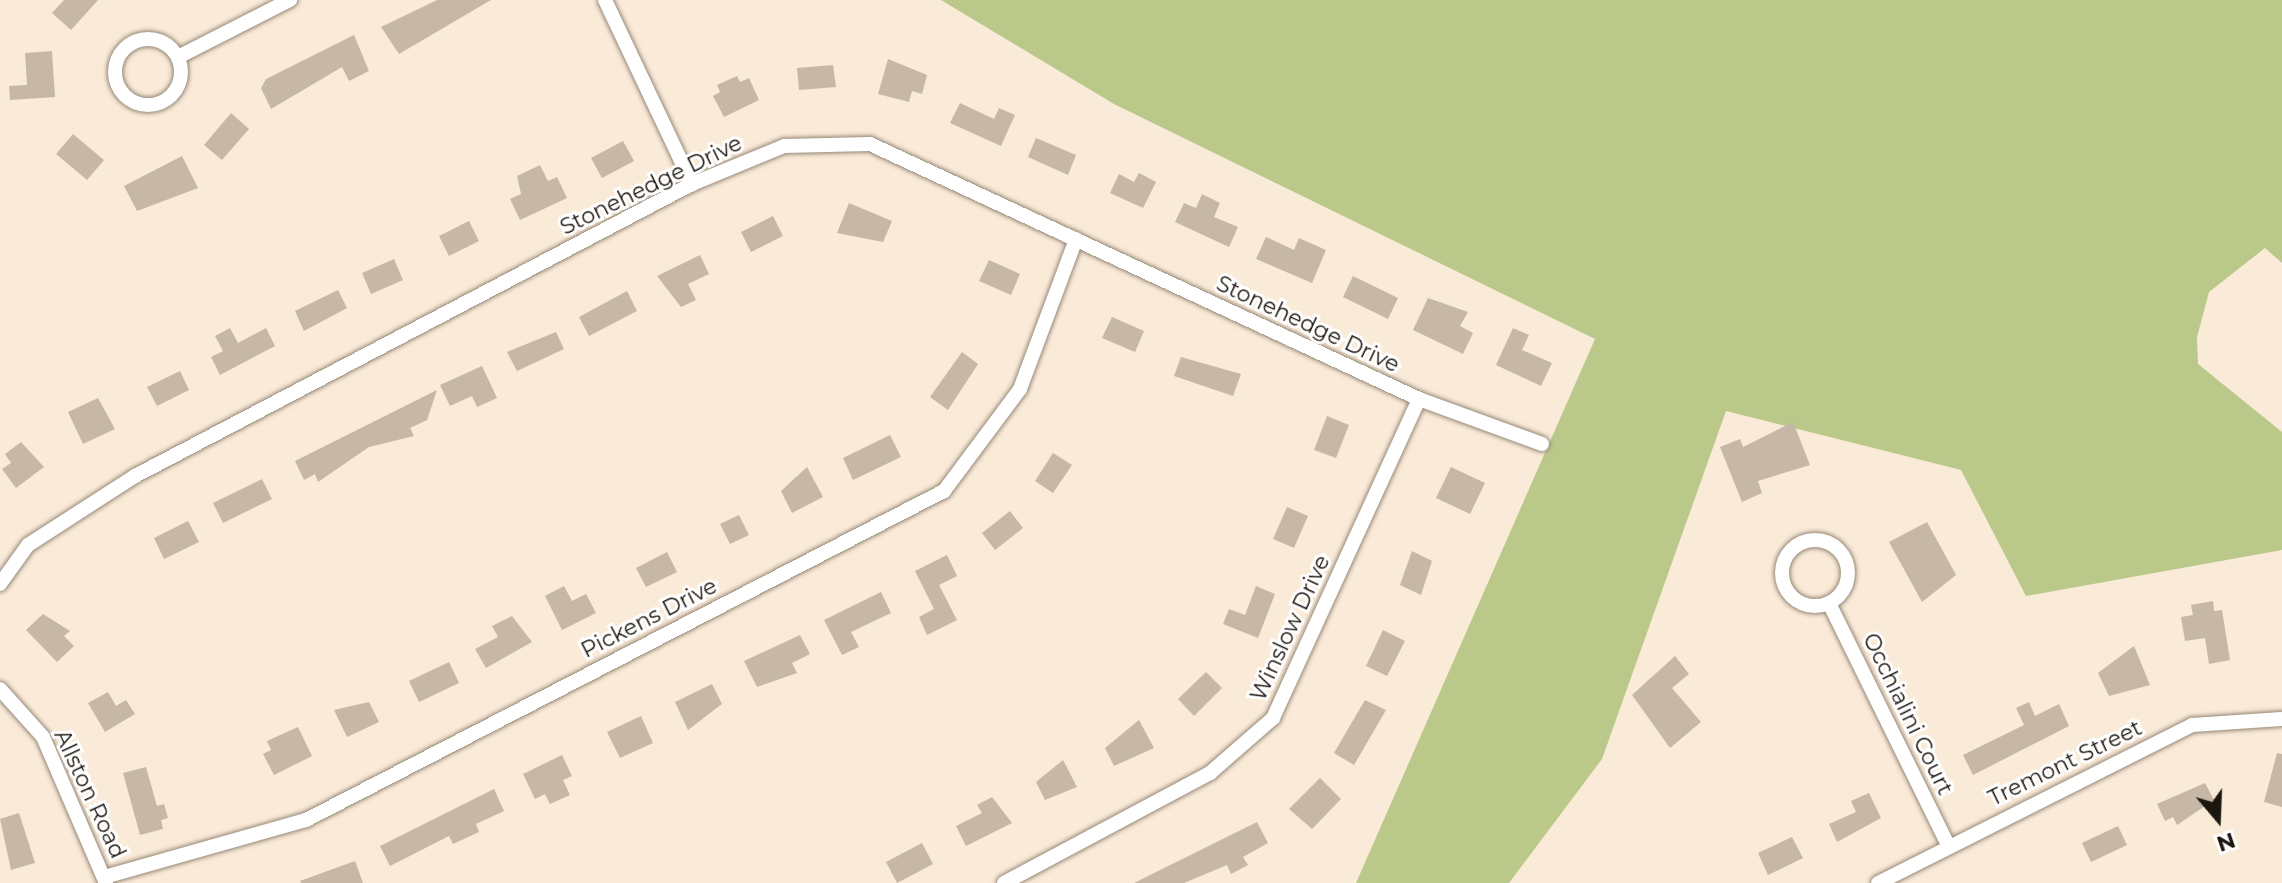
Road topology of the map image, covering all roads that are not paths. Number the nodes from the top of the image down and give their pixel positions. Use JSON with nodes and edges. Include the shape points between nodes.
{"nodes":[{"id":1,"x":290,"y":0,"type":"edge"},
{"id":2,"x":605,"y":0,"type":"edge"},
{"id":3,"x":178,"y":57,"type":"junction"},
{"id":4,"x":692,"y":184,"type":"junction"},
{"id":5,"x":1076,"y":239,"type":"junction"},
{"id":6,"x":1419,"y":399,"type":"junction"},
{"id":7,"x":1542,"y":444,"type":"dead end"},
{"id":8,"x":0,"y":584,"type":"edge"},
{"id":9,"x":1829,"y":603,"type":"junction"},
{"id":10,"x":0,"y":689,"type":"edge"},
{"id":11,"x":2282,"y":719,"type":"edge"},
{"id":12,"x":1948,"y":845,"type":"junction"},
{"id":13,"x":105,"y":880,"type":"edge"},
{"id":14,"x":1004,"y":883,"type":"edge"},
{"id":15,"x":1878,"y":883,"type":"edge"}],
"edges":[{"from":1,"to":3,"type":"street"},
{"from":2,"to":4,"type":"street"},
{"from":3,"to":3,"type":"street","via":[[181,79],[170,98],[137,104],[120,90],[115,69],[132,43],[163,42]]},
{"from":4,"to":5,"type":"street","name":"Stonehedge Drive","via":[[784,146],[870,144]]},
{"from":4,"to":8,"type":"street","name":"Stonehedge Drive","via":[[135,476],[28,545]]},
{"from":5,"to":6,"type":"street","name":"Stonehedge Drive"},
{"from":5,"to":13,"type":"street","name":"Pickens Drive","via":[[1020,389],[944,491],[306,820]]},
{"from":6,"to":7,"type":"street","name":"Stonehedge Drive"},
{"from":6,"to":14,"type":"street","name":"Winslow Drive","via":[[1273,718],[1210,773]]},
{"from":9,"to":9,"type":"street","via":[[1844,588],[1845,558],[1819,540],[1799,543],[1784,559],[1784,588],[1809,606]]},
{"from":9,"to":12,"type":"street","name":"Occhialini Court"},
{"from":10,"to":13,"type":"street","name":"Allston Road","via":[[43,737]]},
{"from":11,"to":12,"type":"street","name":"Tremont Street","via":[[2192,725]]},
{"from":12,"to":15,"type":"street","name":"Tremont Street"}]}
